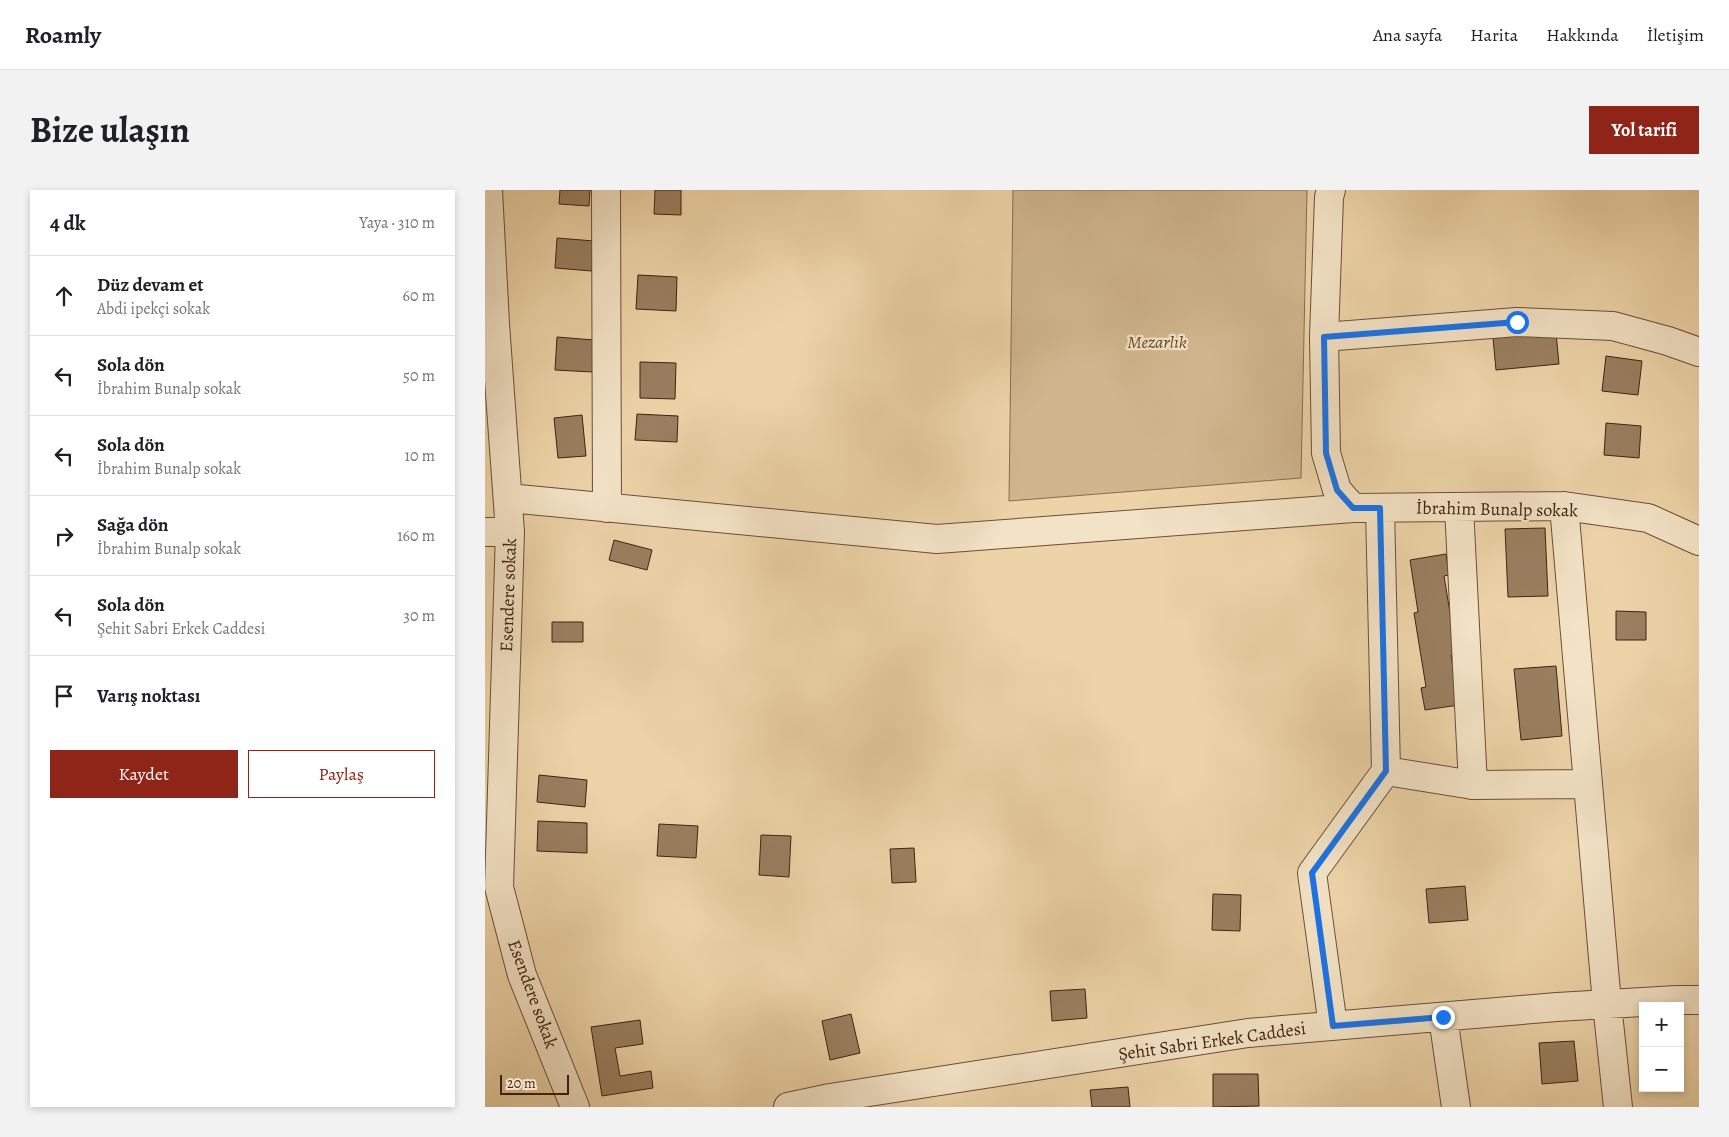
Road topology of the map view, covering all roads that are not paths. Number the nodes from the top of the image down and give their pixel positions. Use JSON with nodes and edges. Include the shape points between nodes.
{"nodes":[{"id":1,"x":488,"y":190,"type":"edge"},
{"id":2,"x":606,"y":190,"type":"edge"},
{"id":3,"x":1331,"y":190,"type":"edge"},
{"id":4,"x":490,"y":324,"type":"edge"},
{"id":5,"x":1324,"y":337,"type":"junction"},
{"id":6,"x":1699,"y":352,"type":"edge"},
{"id":7,"x":508,"y":498,"type":"junction"},
{"id":8,"x":1564,"y":506,"type":"junction"},
{"id":9,"x":1459,"y":507,"type":"junction"},
{"id":10,"x":607,"y":508,"type":"junction"},
{"id":11,"x":1353,"y":508,"type":"junction"},
{"id":12,"x":1380,"y":508,"type":"junction"},
{"id":13,"x":498,"y":532,"type":"edge"},
{"id":14,"x":1699,"y":541,"type":"edge"},
{"id":15,"x":1386,"y":771,"type":"junction"},
{"id":16,"x":1473,"y":784,"type":"junction"},
{"id":17,"x":1588,"y":784,"type":"junction"},
{"id":18,"x":1699,"y":1000,"type":"edge"},
{"id":19,"x":1607,"y":1004,"type":"junction"},
{"id":20,"x":1443,"y":1017,"type":"junction"},
{"id":21,"x":1333,"y":1026,"type":"junction"},
{"id":22,"x":575,"y":1107,"type":"edge"},
{"id":23,"x":788,"y":1107,"type":"edge"},
{"id":24,"x":1456,"y":1107,"type":"edge"},
{"id":25,"x":1618,"y":1107,"type":"edge"}],
"edges":[{"from":1,"to":4,"type":"street","name":"Esendere sokak"},
{"from":2,"to":10,"type":"street"},
{"from":3,"to":5,"type":"street"},
{"from":4,"to":7,"type":"street","name":"Esendere sokak"},
{"from":5,"to":6,"type":"street","via":[[1517,322],[1613,326]]},
{"from":5,"to":11,"type":"street","via":[[1326,453],[1337,490]]},
{"from":7,"to":10,"type":"street","name":"İbrahim Bunalp sokak"},
{"from":7,"to":13,"type":"street","name":"Esendere sokak"},
{"from":8,"to":9,"type":"street","name":"İbrahim Bunalp sokak"},
{"from":8,"to":14,"type":"street","name":"İbrahim Bunalp sokak","via":[[1648,518]]},
{"from":8,"to":17,"type":"street"},
{"from":9,"to":12,"type":"street","name":"İbrahim Bunalp sokak"},
{"from":9,"to":16,"type":"street"},
{"from":10,"to":11,"type":"street","name":"İbrahim Bunalp sokak","via":[[937,539]]},
{"from":11,"to":12,"type":"street","name":"İbrahim Bunalp sokak"},
{"from":12,"to":15,"type":"street"},
{"from":13,"to":22,"type":"street","name":"Esendere sokak","via":[[499,887],[522,974]]},
{"from":15,"to":16,"type":"street"},
{"from":15,"to":21,"type":"street","via":[[1312,873]]},
{"from":16,"to":17,"type":"street"},
{"from":17,"to":19,"type":"street"},
{"from":18,"to":19,"type":"street","name":"Şehit Sabri Erkek Caddesi"},
{"from":19,"to":20,"type":"street","name":"Şehit Sabri Erkek Caddesi"},
{"from":19,"to":25,"type":"street"},
{"from":20,"to":21,"type":"street","name":"Şehit Sabri Erkek Caddesi"},
{"from":20,"to":24,"type":"street"},
{"from":21,"to":23,"type":"street","name":"Şehit Sabri Erkek Caddesi","via":[[1248,1033]]}]}
